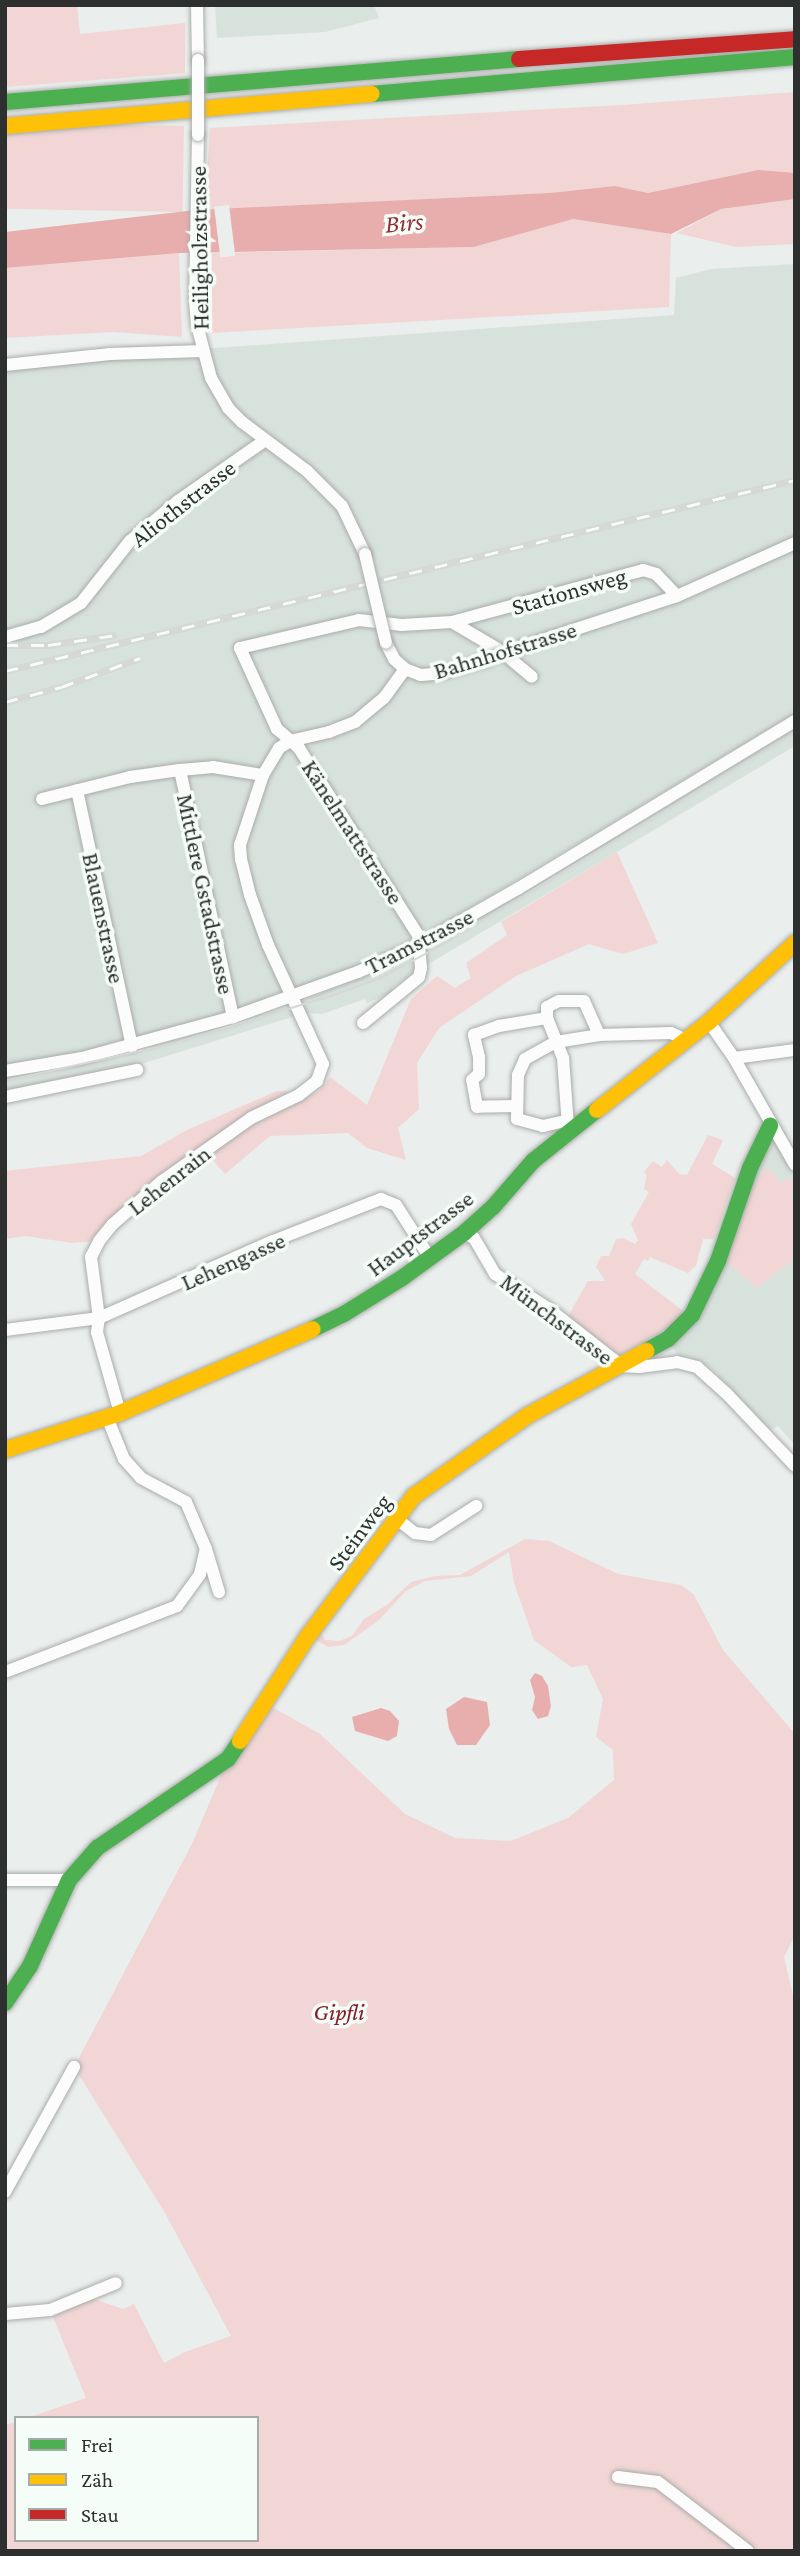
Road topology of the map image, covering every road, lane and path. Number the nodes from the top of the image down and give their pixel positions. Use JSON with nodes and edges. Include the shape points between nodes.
{"nodes":[{"id":1,"x":197,"y":5,"type":"edge"},
{"id":2,"x":795,"y":39,"type":"edge"},
{"id":3,"x":795,"y":57,"type":"edge"},
{"id":4,"x":5,"y":102,"type":"edge"},
{"id":5,"x":5,"y":126,"type":"edge"},
{"id":6,"x":203,"y":351,"type":"junction"},
{"id":7,"x":5,"y":365,"type":"edge"},
{"id":8,"x":264,"y":441,"type":"junction"},
{"id":9,"x":795,"y":543,"type":"edge"},
{"id":10,"x":677,"y":596,"type":"junction"},
{"id":11,"x":452,"y":622,"type":"junction"},
{"id":12,"x":5,"y":637,"type":"edge"},
{"id":13,"x":405,"y":669,"type":"junction"},
{"id":14,"x":531,"y":677,"type":"dead end"},
{"id":15,"x":795,"y":721,"type":"edge"},
{"id":16,"x":290,"y":741,"type":"junction"},
{"id":17,"x":180,"y":770,"type":"junction"},
{"id":18,"x":263,"y":775,"type":"junction"},
{"id":19,"x":77,"y":790,"type":"junction"},
{"id":20,"x":42,"y":799,"type":"dead end"},
{"id":21,"x":795,"y":943,"type":"edge"},
{"id":22,"x":419,"y":944,"type":"junction"},
{"id":23,"x":293,"y":998,"type":"junction"},
{"id":24,"x":233,"y":1017,"type":"junction"},
{"id":25,"x":547,"y":1018,"type":"junction"},
{"id":26,"x":709,"y":1022,"type":"junction"},
{"id":27,"x":363,"y":1023,"type":"dead end"},
{"id":28,"x":599,"y":1035,"type":"junction"},
{"id":29,"x":686,"y":1040,"type":"junction"},
{"id":30,"x":555,"y":1042,"type":"junction"},
{"id":31,"x":132,"y":1046,"type":"junction"},
{"id":32,"x":795,"y":1050,"type":"edge"},
{"id":33,"x":734,"y":1058,"type":"junction"},
{"id":34,"x":137,"y":1070,"type":"dead end"},
{"id":35,"x":5,"y":1071,"type":"edge"},
{"id":36,"x":5,"y":1097,"type":"edge"},
{"id":37,"x":516,"y":1106,"type":"junction"},
{"id":38,"x":770,"y":1126,"type":"junction"},
{"id":39,"x":568,"y":1127,"type":"junction"},
{"id":40,"x":795,"y":1166,"type":"edge"},
{"id":41,"x":464,"y":1233,"type":"junction"},
{"id":42,"x":430,"y":1258,"type":"junction"},
{"id":43,"x":99,"y":1318,"type":"junction"},
{"id":44,"x":5,"y":1330,"type":"edge"},
{"id":45,"x":618,"y":1366,"type":"junction"},
{"id":46,"x":113,"y":1415,"type":"junction"},
{"id":47,"x":5,"y":1450,"type":"edge"},
{"id":48,"x":795,"y":1466,"type":"edge"},
{"id":49,"x":476,"y":1506,"type":"dead end"},
{"id":50,"x":397,"y":1519,"type":"junction"},
{"id":51,"x":206,"y":1549,"type":"junction"},
{"id":52,"x":219,"y":1592,"type":"dead end"},
{"id":53,"x":5,"y":1672,"type":"edge"},
{"id":54,"x":5,"y":1880,"type":"edge"},
{"id":55,"x":69,"y":1880,"type":"junction"},
{"id":56,"x":7,"y":1997,"type":"edge"},
{"id":57,"x":74,"y":2067,"type":"dead end"},
{"id":58,"x":5,"y":2192,"type":"edge"},
{"id":59,"x":116,"y":2283,"type":"dead end"},
{"id":60,"x":5,"y":2314,"type":"edge"},
{"id":61,"x":618,"y":2477,"type":"dead end"},
{"id":62,"x":748,"y":2551,"type":"edge"}],
"edges":[{"from":1,"to":6,"type":"street","name":"Heiligholzstrasse","bridge":true,"via":[[195,301]]},
{"from":2,"to":4,"type":"main road"},
{"from":3,"to":5,"type":"main road"},
{"from":6,"to":7,"type":"street","via":[[110,354]]},
{"from":6,"to":8,"type":"street","name":"Heiligholzstrasse","via":[[228,408]]},
{"from":8,"to":12,"type":"street","name":"Aliothstrasse","via":[[130,541],[81,603],[41,627]]},
{"from":8,"to":13,"type":"street","name":"Heiligholzstrasse","bridge":true,"via":[[324,486],[342,506],[365,554],[386,643]]},
{"from":9,"to":10,"type":"street","name":"Bahnhofstrasse"},
{"from":10,"to":11,"type":"street","name":"Stationsweg","via":[[656,574],[643,570]]},
{"from":10,"to":13,"type":"street","name":"Bahnhofstrasse","bridge":true,"via":[[456,669],[421,675]]},
{"from":11,"to":14,"type":"street","name":"Stationsweg","via":[[501,651]]},
{"from":11,"to":16,"type":"street","name":"Stationsweg","via":[[402,625],[359,620],[240,648],[271,718]]},
{"from":13,"to":16,"type":"street","name":"Bahnhofstrasse","via":[[384,698],[355,722]]},
{"from":15,"to":22,"type":"street","name":"Tramstrasse"},
{"from":16,"to":18,"type":"street","name":"Lehenrain","via":[[279,748]]},
{"from":16,"to":22,"type":"street","name":"Känelmattstrasse","via":[[299,748],[414,925]]},
{"from":17,"to":18,"type":"street","via":[[213,767]]},
{"from":17,"to":19,"type":"street"},
{"from":17,"to":24,"type":"street","name":"Mittlere Gstadstrasse"},
{"from":18,"to":23,"type":"street","name":"Lehenrain","via":[[240,845],[250,895]]},
{"from":19,"to":20,"type":"street"},
{"from":19,"to":31,"type":"street","name":"Blauenstrasse"},
{"from":21,"to":26,"type":"main road","name":"Hauptstrasse"},
{"from":22,"to":23,"type":"street","name":"Tramstrasse"},
{"from":22,"to":27,"type":"street","name":"Känelmattstrasse","via":[[419,977]]},
{"from":23,"to":24,"type":"street","name":"Tramstrasse"},
{"from":23,"to":43,"type":"street","name":"Lehenrain","via":[[323,1064],[317,1081],[240,1126],[113,1224],[91,1257]]},
{"from":24,"to":31,"type":"street","name":"Tramstrasse"},
{"from":25,"to":28,"type":"street","via":[[547,1007],[584,1001]]},
{"from":25,"to":30,"type":"street"},
{"from":25,"to":37,"type":"street","via":[[474,1035],[479,1074],[472,1080],[477,1107]]},
{"from":26,"to":29,"type":"main road","name":"Hauptstrasse"},
{"from":26,"to":33,"type":"street"},
{"from":28,"to":29,"type":"street","via":[[671,1033]]},
{"from":28,"to":30,"type":"street"},
{"from":29,"to":39,"type":"main road","name":"Hauptstrasse"},
{"from":30,"to":37,"type":"street","via":[[520,1066]]},
{"from":30,"to":39,"type":"street","via":[[562,1058]]},
{"from":31,"to":35,"type":"street","name":"Tramstrasse"},
{"from":32,"to":33,"type":"street"},
{"from":33,"to":38,"type":"street"},
{"from":34,"to":36,"type":"street"},
{"from":37,"to":39,"type":"street","via":[[517,1119]]},
{"from":38,"to":40,"type":"street"},
{"from":38,"to":45,"type":"main road","name":"Steinweg","via":[[692,1315],[668,1339]]},
{"from":39,"to":41,"type":"main road","name":"Hauptstrasse"},
{"from":41,"to":42,"type":"main road","name":"Hauptstrasse"},
{"from":41,"to":45,"type":"street","name":"Münchstrasse","via":[[474,1238],[495,1274],[548,1309]]},
{"from":42,"to":43,"type":"street","name":"Lehengasse","via":[[396,1205],[382,1199],[273,1241]]},
{"from":42,"to":46,"type":"main road","name":"Hauptstrasse","via":[[380,1293],[316,1328]]},
{"from":43,"to":44,"type":"street","name":"Lehengasse"},
{"from":43,"to":46,"type":"street","name":"Lehenrain","via":[[97,1332]]},
{"from":45,"to":48,"type":"street","name":"Münchstrasse","via":[[677,1362],[697,1367]]},
{"from":45,"to":50,"type":"main road","name":"Steinweg","via":[[503,1433],[424,1488]]},
{"from":46,"to":47,"type":"main road","name":"Hauptstrasse"},
{"from":46,"to":51,"type":"street","name":"Lehenrain","via":[[124,1459],[141,1478],[186,1502]]},
{"from":49,"to":50,"type":"street","via":[[431,1535],[415,1533]]},
{"from":50,"to":55,"type":"main road","name":"Steinweg","via":[[308,1636],[228,1759],[97,1849]]},
{"from":51,"to":52,"type":"street","name":"Lehenrain"},
{"from":51,"to":53,"type":"street","via":[[200,1574],[177,1606]]},
{"from":54,"to":55,"type":"street"},
{"from":55,"to":56,"type":"main road","name":"Steinweg","via":[[30,1966]]},
{"from":57,"to":58,"type":"street"},
{"from":59,"to":60,"type":"street","via":[[50,2310]]},
{"from":61,"to":62,"type":"street","via":[[658,2482]]}]}
